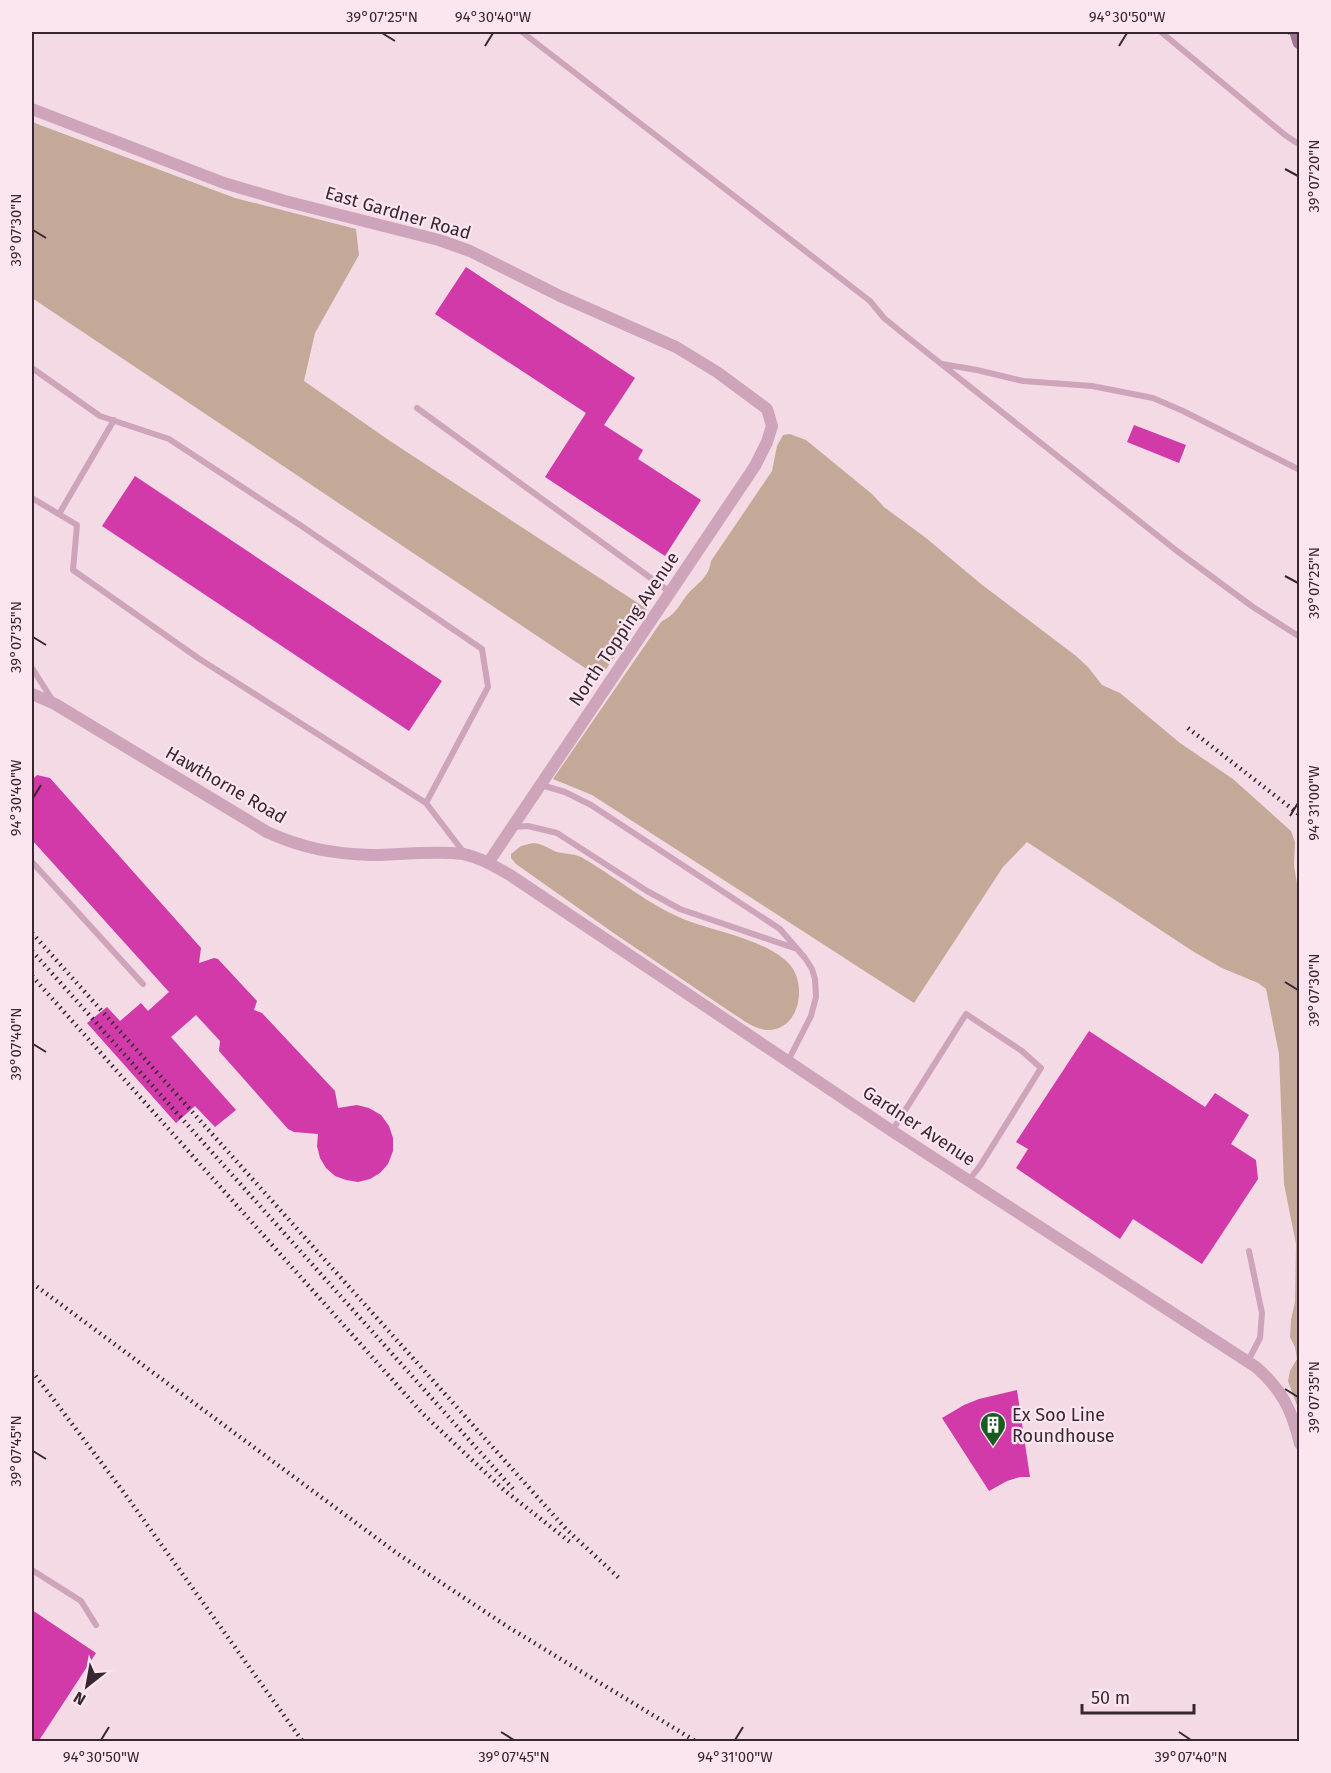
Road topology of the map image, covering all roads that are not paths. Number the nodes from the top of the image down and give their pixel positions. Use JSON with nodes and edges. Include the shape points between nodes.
{"nodes":[{"id":1,"x":522,"y":32,"type":"edge"},
{"id":2,"x":1161,"y":32,"type":"edge"},
{"id":3,"x":1297,"y":32,"type":"edge"},
{"id":4,"x":1299,"y":42,"type":"edge"},
{"id":5,"x":32,"y":109,"type":"edge"},
{"id":6,"x":1299,"y":145,"type":"edge"},
{"id":7,"x":942,"y":364,"type":"junction"},
{"id":8,"x":32,"y":368,"type":"edge"},
{"id":9,"x":417,"y":408,"type":"dead end"},
{"id":10,"x":767,"y":409,"type":"joint"},
{"id":11,"x":114,"y":420,"type":"junction"},
{"id":12,"x":1299,"y":470,"type":"edge"},
{"id":13,"x":32,"y":498,"type":"edge"},
{"id":14,"x":59,"y":514,"type":"junction"},
{"id":15,"x":670,"y":592,"type":"junction"},
{"id":16,"x":1299,"y":637,"type":"edge"},
{"id":17,"x":32,"y":668,"type":"edge"},
{"id":18,"x":32,"y":694,"type":"edge"},
{"id":19,"x":55,"y":704,"type":"junction"},
{"id":20,"x":541,"y":785,"type":"junction"},
{"id":21,"x":426,"y":803,"type":"junction"},
{"id":22,"x":513,"y":827,"type":"junction"},
{"id":23,"x":465,"y":854,"type":"junction"},
{"id":24,"x":32,"y":862,"type":"edge"},
{"id":25,"x":488,"y":863,"type":"junction"},
{"id":26,"x":797,"y":949,"type":"junction"},
{"id":27,"x":143,"y":984,"type":"dead end"},
{"id":28,"x":788,"y":1061,"type":"junction"},
{"id":29,"x":892,"y":1131,"type":"junction"},
{"id":30,"x":968,"y":1180,"type":"junction"},
{"id":31,"x":1249,"y":1251,"type":"dead end"},
{"id":32,"x":1247,"y":1361,"type":"junction"},
{"id":33,"x":1299,"y":1444,"type":"edge"},
{"id":34,"x":32,"y":1570,"type":"edge"},
{"id":35,"x":96,"y":1625,"type":"dead end"}],
"edges":[{"from":1,"to":7,"type":"lane","via":[[870,301],[884,318]]},
{"from":2,"to":6,"type":"lane"},
{"from":3,"to":4,"type":"main road","bridge":true},
{"from":5,"to":10,"type":"street","name":"East Gardner Road","via":[[224,183],[470,251],[676,347]]},
{"from":7,"to":12,"type":"lane","via":[[1023,381],[1092,386],[1153,398]]},
{"from":7,"to":16,"type":"lane","via":[[1192,563]]},
{"from":8,"to":11,"type":"lane","via":[[100,416]]},
{"from":9,"to":15,"type":"lane"},
{"from":10,"to":15,"type":"street","name":"North Topping Avenue","via":[[772,426],[763,450]]},
{"from":11,"to":14,"type":"lane"},
{"from":11,"to":21,"type":"lane","via":[[169,439],[482,649],[488,687]]},
{"from":13,"to":14,"type":"lane"},
{"from":14,"to":21,"type":"lane","via":[[77,525],[73,570],[198,658]]},
{"from":15,"to":20,"type":"street","name":"North Topping Avenue"},
{"from":17,"to":19,"type":"lane"},
{"from":18,"to":19,"type":"street","name":"Hawthorne Road"},
{"from":19,"to":23,"type":"street","name":"Hawthorne Road","via":[[267,832],[294,844],[369,855]]},
{"from":20,"to":22,"type":"street","name":"North Topping Avenue"},
{"from":20,"to":26,"type":"lane","via":[[591,805],[780,928]]},
{"from":21,"to":23,"type":"lane"},
{"from":22,"to":25,"type":"street","name":"North Topping Avenue"},
{"from":22,"to":26,"type":"lane","via":[[528,826],[556,833],[680,909]]},
{"from":23,"to":25,"type":"street","name":"Hawthorne Road"},
{"from":24,"to":27,"type":"lane"},
{"from":25,"to":28,"type":"street","name":"Gardner Avenue"},
{"from":26,"to":28,"type":"lane","via":[[812,969],[816,998]]},
{"from":28,"to":29,"type":"street","name":"Gardner Avenue"},
{"from":29,"to":30,"type":"street","name":"Gardner Avenue"},
{"from":29,"to":30,"type":"lane","via":[[966,1014],[1041,1068]]},
{"from":30,"to":32,"type":"street","name":"Gardner Avenue"},
{"from":31,"to":32,"type":"lane","via":[[1262,1312],[1260,1338]]},
{"from":32,"to":33,"type":"street","name":"Gardner Avenue","via":[[1285,1399]]},
{"from":34,"to":35,"type":"lane","via":[[81,1601]]}]}
